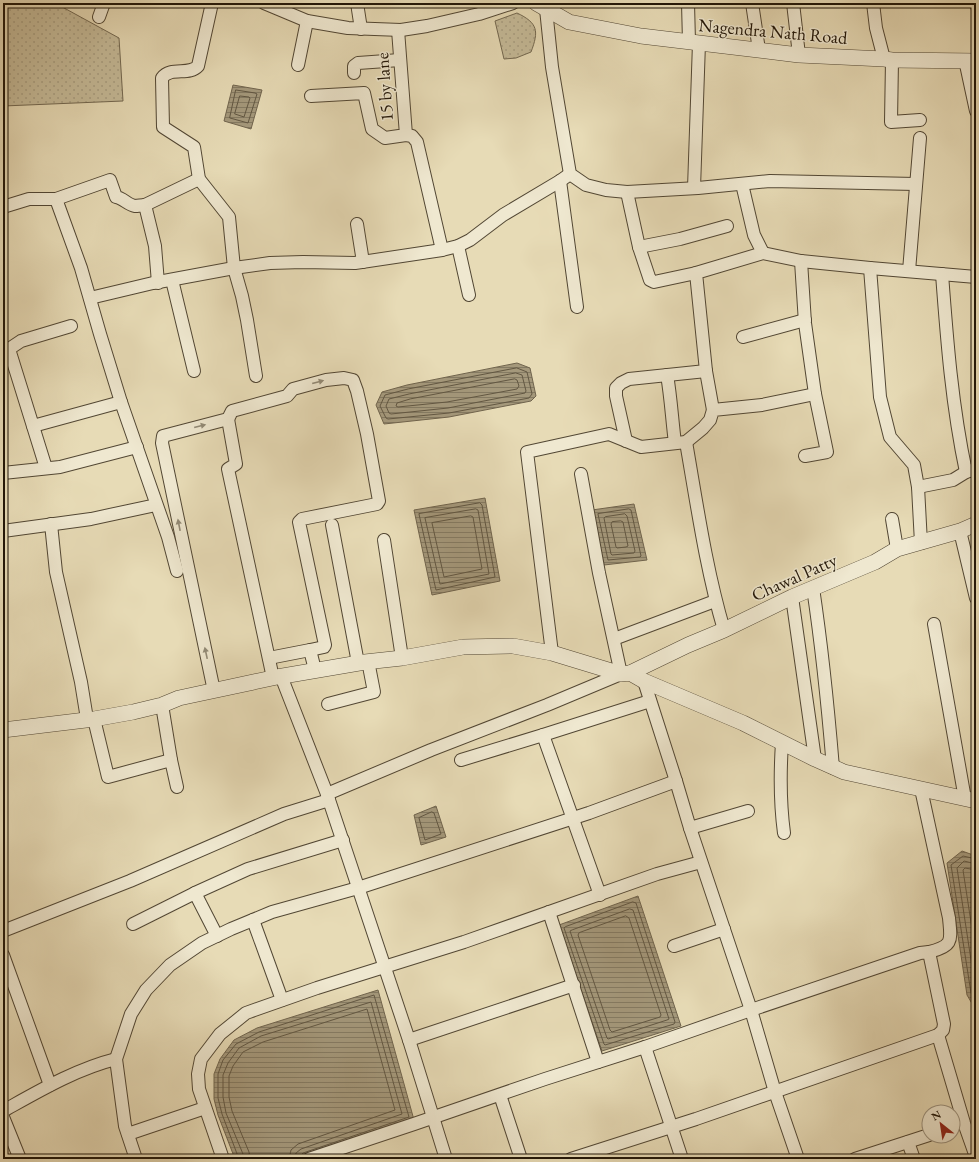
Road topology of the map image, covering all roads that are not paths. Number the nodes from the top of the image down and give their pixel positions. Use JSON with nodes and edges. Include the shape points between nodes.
{"nodes":[{"id":1,"x":104,"y":3,"type":"edge"},
{"id":2,"x":212,"y":3,"type":"edge"},
{"id":3,"x":264,"y":3,"type":"edge"},
{"id":4,"x":357,"y":3,"type":"edge"},
{"id":5,"x":513,"y":3,"type":"edge"},
{"id":6,"x":688,"y":3,"type":"edge"},
{"id":7,"x":752,"y":3,"type":"edge"},
{"id":8,"x":793,"y":3,"type":"edge"},
{"id":9,"x":873,"y":3,"type":"edge"},
{"id":10,"x":541,"y":6,"type":"edge"},
{"id":11,"x":99,"y":17,"type":"dead end"},
{"id":12,"x":307,"y":20,"type":"junction"},
{"id":13,"x":361,"y":29,"type":"junction"},
{"id":14,"x":398,"y":30,"type":"junction"},
{"id":15,"x":694,"y":42,"type":"junction"},
{"id":16,"x":759,"y":50,"type":"junction"},
{"id":17,"x":799,"y":55,"type":"junction"},
{"id":18,"x":400,"y":60,"type":"junction"},
{"id":19,"x":888,"y":60,"type":"junction"},
{"id":20,"x":971,"y":60,"type":"edge"},
{"id":21,"x":298,"y":66,"type":"dead end"},
{"id":22,"x":354,"y":73,"type":"dead end"},
{"id":23,"x":311,"y":96,"type":"dead end"},
{"id":24,"x":976,"y":112,"type":"edge"},
{"id":25,"x":920,"y":120,"type":"dead end"},
{"id":26,"x":406,"y":135,"type":"junction"},
{"id":27,"x":920,"y":138,"type":"dead end"},
{"id":28,"x":565,"y":178,"type":"junction"},
{"id":29,"x":199,"y":179,"type":"junction"},
{"id":30,"x":742,"y":184,"type":"junction"},
{"id":31,"x":916,"y":184,"type":"junction"},
{"id":32,"x":694,"y":188,"type":"junction"},
{"id":33,"x":627,"y":192,"type":"junction"},
{"id":34,"x":56,"y":199,"type":"junction"},
{"id":35,"x":145,"y":205,"type":"junction"},
{"id":36,"x":3,"y":207,"type":"edge"},
{"id":37,"x":357,"y":224,"type":"dead end"},
{"id":38,"x":727,"y":226,"type":"dead end"},
{"id":39,"x":458,"y":246,"type":"junction"},
{"id":40,"x":639,"y":247,"type":"junction"},
{"id":41,"x":442,"y":250,"type":"junction"},
{"id":42,"x":763,"y":253,"type":"junction"},
{"id":43,"x":801,"y":261,"type":"junction"},
{"id":44,"x":362,"y":262,"type":"junction"},
{"id":45,"x":234,"y":268,"type":"junction"},
{"id":46,"x":870,"y":268,"type":"junction"},
{"id":47,"x":909,"y":271,"type":"junction"},
{"id":48,"x":696,"y":273,"type":"junction"},
{"id":49,"x":942,"y":274,"type":"junction"},
{"id":50,"x":976,"y":277,"type":"edge"},
{"id":51,"x":172,"y":280,"type":"junction"},
{"id":52,"x":158,"y":283,"type":"junction"},
{"id":53,"x":469,"y":294,"type":"dead end"},
{"id":54,"x":90,"y":298,"type":"junction"},
{"id":55,"x":577,"y":307,"type":"dead end"},
{"id":56,"x":805,"y":320,"type":"junction"},
{"id":57,"x":71,"y":326,"type":"dead end"},
{"id":58,"x":743,"y":337,"type":"dead end"},
{"id":59,"x":194,"y":371,"type":"dead end"},
{"id":60,"x":706,"y":371,"type":"junction"},
{"id":61,"x":667,"y":375,"type":"junction"},
{"id":62,"x":256,"y":376,"type":"dead end"},
{"id":63,"x":815,"y":394,"type":"junction"},
{"id":64,"x":121,"y":402,"type":"junction"},
{"id":65,"x":713,"y":410,"type":"junction"},
{"id":66,"x":228,"y":419,"type":"junction"},
{"id":67,"x":33,"y":426,"type":"junction"},
{"id":68,"x":626,"y":441,"type":"junction"},
{"id":69,"x":680,"y":442,"type":"junction"},
{"id":70,"x":136,"y":447,"type":"junction"},
{"id":71,"x":806,"y":456,"type":"dead end"},
{"id":72,"x":46,"y":468,"type":"junction"},
{"id":73,"x":971,"y":471,"type":"edge"},
{"id":74,"x":3,"y":473,"type":"edge"},
{"id":75,"x":580,"y":474,"type":"dead end"},
{"id":76,"x":918,"y":487,"type":"junction"},
{"id":77,"x":156,"y":505,"type":"junction"},
{"id":78,"x":892,"y":519,"type":"dead end"},
{"id":79,"x":51,"y":524,"type":"junction"},
{"id":80,"x":976,"y":524,"type":"edge"},
{"id":81,"x":332,"y":525,"type":"dead end"},
{"id":82,"x":960,"y":531,"type":"junction"},
{"id":83,"x":3,"y":532,"type":"edge"},
{"id":84,"x":384,"y":540,"type":"dead end"},
{"id":85,"x":922,"y":543,"type":"junction"},
{"id":86,"x":897,"y":549,"type":"junction"},
{"id":87,"x":177,"y":571,"type":"dead end"},
{"id":88,"x":813,"y":588,"type":"junction"},
{"id":89,"x":792,"y":597,"type":"junction"},
{"id":90,"x":976,"y":598,"type":"edge"},
{"id":91,"x":715,"y":601,"type":"junction"},
{"id":92,"x":934,"y":624,"type":"dead end"},
{"id":93,"x":724,"y":630,"type":"junction"},
{"id":94,"x":614,"y":639,"type":"junction"},
{"id":95,"x":310,"y":650,"type":"junction"},
{"id":96,"x":552,"y":653,"type":"junction"},
{"id":97,"x":269,"y":658,"type":"junction"},
{"id":98,"x":402,"y":658,"type":"junction"},
{"id":99,"x":363,"y":662,"type":"junction"},
{"id":100,"x":315,"y":670,"type":"junction"},
{"id":101,"x":626,"y":674,"type":"junction"},
{"id":102,"x":277,"y":677,"type":"junction"},
{"id":103,"x":644,"y":681,"type":"junction"},
{"id":104,"x":214,"y":691,"type":"junction"},
{"id":105,"x":650,"y":701,"type":"junction"},
{"id":106,"x":328,"y":704,"type":"dead end"},
{"id":107,"x":162,"y":705,"type":"junction"},
{"id":108,"x":90,"y":719,"type":"junction"},
{"id":109,"x":3,"y":730,"type":"edge"},
{"id":110,"x":543,"y":735,"type":"junction"},
{"id":111,"x":782,"y":742,"type":"junction"},
{"id":112,"x":815,"y":759,"type":"junction"},
{"id":113,"x":171,"y":760,"type":"junction"},
{"id":114,"x":461,"y":760,"type":"dead end"},
{"id":115,"x":834,"y":768,"type":"junction"},
{"id":116,"x":676,"y":781,"type":"junction"},
{"id":117,"x":177,"y":787,"type":"dead end"},
{"id":118,"x":921,"y":789,"type":"junction"},
{"id":119,"x":328,"y":797,"type":"junction"},
{"id":120,"x":971,"y":800,"type":"edge"},
{"id":121,"x":748,"y":811,"type":"dead end"},
{"id":122,"x":572,"y":819,"type":"junction"},
{"id":123,"x":690,"y":828,"type":"junction"},
{"id":124,"x":784,"y":833,"type":"dead end"},
{"id":125,"x":343,"y":840,"type":"junction"},
{"id":126,"x":700,"y":862,"type":"junction"},
{"id":127,"x":358,"y":888,"type":"junction"},
{"id":128,"x":195,"y":892,"type":"junction"},
{"id":129,"x":600,"y":894,"type":"junction"},
{"id":130,"x":549,"y":912,"type":"junction"},
{"id":131,"x":253,"y":920,"type":"junction"},
{"id":132,"x":134,"y":924,"type":"dead end"},
{"id":133,"x":724,"y":929,"type":"junction"},
{"id":134,"x":3,"y":932,"type":"edge"},
{"id":135,"x":216,"y":936,"type":"junction"},
{"id":136,"x":674,"y":946,"type":"dead end"},
{"id":137,"x":930,"y":952,"type":"junction"},
{"id":138,"x":3,"y":955,"type":"edge"},
{"id":139,"x":385,"y":966,"type":"junction"},
{"id":140,"x":574,"y":985,"type":"junction"},
{"id":141,"x":282,"y":1000,"type":"junction"},
{"id":142,"x":751,"y":1010,"type":"junction"},
{"id":143,"x":938,"y":1035,"type":"junction"},
{"id":144,"x":409,"y":1040,"type":"junction"},
{"id":145,"x":645,"y":1047,"type":"junction"},
{"id":146,"x":116,"y":1059,"type":"junction"},
{"id":147,"x":598,"y":1062,"type":"junction"},
{"id":148,"x":50,"y":1085,"type":"junction"},
{"id":149,"x":775,"y":1092,"type":"junction"},
{"id":150,"x":500,"y":1095,"type":"junction"},
{"id":151,"x":953,"y":1104,"type":"edge"},
{"id":152,"x":205,"y":1108,"type":"junction"},
{"id":153,"x":3,"y":1111,"type":"edge"},
{"id":154,"x":3,"y":1117,"type":"edge"},
{"id":155,"x":433,"y":1117,"type":"junction"},
{"id":156,"x":672,"y":1127,"type":"junction"},
{"id":157,"x":961,"y":1130,"type":"edge"},
{"id":158,"x":128,"y":1134,"type":"junction"},
{"id":159,"x":921,"y":1138,"type":"edge"},
{"id":160,"x":908,"y":1142,"type":"junction"},
{"id":161,"x":976,"y":1157,"type":"edge"},
{"id":162,"x":20,"y":1159,"type":"edge"},
{"id":163,"x":136,"y":1159,"type":"edge"},
{"id":164,"x":222,"y":1159,"type":"edge"},
{"id":165,"x":309,"y":1159,"type":"edge"},
{"id":166,"x":446,"y":1159,"type":"edge"},
{"id":167,"x":521,"y":1159,"type":"edge"},
{"id":168,"x":571,"y":1159,"type":"edge"},
{"id":169,"x":682,"y":1159,"type":"edge"},
{"id":170,"x":798,"y":1159,"type":"edge"},
{"id":171,"x":855,"y":1159,"type":"edge"},
{"id":172,"x":914,"y":1159,"type":"edge"}],
"edges":[{"from":1,"to":11,"type":"street"},
{"from":2,"to":29,"type":"street","via":[[198,66],[192,70],[165,74],[161,83],[163,127],[194,147]]},
{"from":3,"to":12,"type":"street"},
{"from":4,"to":13,"type":"street"},
{"from":5,"to":14,"type":"street","via":[[471,16]]},
{"from":6,"to":15,"type":"street"},
{"from":7,"to":16,"type":"street"},
{"from":8,"to":17,"type":"street"},
{"from":9,"to":19,"type":"street","via":[[876,28]]},
{"from":10,"to":15,"type":"street","name":"Nagendra Nath Road","via":[[569,22],[641,36]]},
{"from":10,"to":28,"type":"street","via":[[552,66]]},
{"from":12,"to":13,"type":"street"},
{"from":12,"to":21,"type":"street"},
{"from":13,"to":14,"type":"street"},
{"from":14,"to":18,"type":"street","name":"15 by lane"},
{"from":15,"to":16,"type":"street","name":"Nagendra Nath Road"},
{"from":15,"to":32,"type":"street"},
{"from":16,"to":17,"type":"street","name":"Nagendra Nath Road"},
{"from":17,"to":19,"type":"street","name":"Nagendra Nath Road"},
{"from":18,"to":22,"type":"street","via":[[358,63],[354,66]]},
{"from":18,"to":26,"type":"street","name":"15 by lane"},
{"from":19,"to":20,"type":"street","name":"Nagendra Nath Road"},
{"from":19,"to":25,"type":"street","via":[[891,122]]},
{"from":20,"to":24,"type":"street"},
{"from":23,"to":26,"type":"street","name":"15 by lane","via":[[364,93],[372,129],[384,138]]},
{"from":26,"to":41,"type":"street","via":[[412,136],[416,142]]},
{"from":27,"to":31,"type":"street"},
{"from":28,"to":33,"type":"street","via":[[606,190]]},
{"from":28,"to":39,"type":"street","via":[[503,215]]},
{"from":28,"to":55,"type":"street"},
{"from":29,"to":35,"type":"street"},
{"from":29,"to":45,"type":"street","via":[[229,217]]},
{"from":30,"to":31,"type":"street","via":[[770,181]]},
{"from":30,"to":32,"type":"street"},
{"from":30,"to":42,"type":"street","via":[[754,235]]},
{"from":31,"to":47,"type":"street"},
{"from":32,"to":33,"type":"street"},
{"from":33,"to":40,"type":"street"},
{"from":34,"to":35,"type":"street","via":[[110,180],[116,197],[134,206]]},
{"from":34,"to":36,"type":"street","via":[[29,200]]},
{"from":34,"to":54,"type":"street"},
{"from":35,"to":52,"type":"street","via":[[155,246]]},
{"from":37,"to":44,"type":"street"},
{"from":38,"to":40,"type":"street"},
{"from":39,"to":41,"type":"street"},
{"from":39,"to":53,"type":"street"},
{"from":40,"to":48,"type":"street","via":[[648,277],[652,282]]},
{"from":41,"to":44,"type":"street"},
{"from":42,"to":43,"type":"street"},
{"from":42,"to":48,"type":"street"},
{"from":43,"to":46,"type":"street"},
{"from":43,"to":56,"type":"street"},
{"from":44,"to":45,"type":"street","via":[[270,263]]},
{"from":45,"to":51,"type":"street"},
{"from":45,"to":62,"type":"street","via":[[247,320]]},
{"from":46,"to":47,"type":"street"},
{"from":46,"to":76,"type":"street","via":[[880,397],[890,437],[914,466]]},
{"from":47,"to":49,"type":"street"},
{"from":48,"to":60,"type":"street"},
{"from":49,"to":50,"type":"street"},
{"from":49,"to":73,"type":"street","via":[[950,378],[957,428]]},
{"from":51,"to":52,"type":"street"},
{"from":51,"to":59,"type":"street"},
{"from":52,"to":54,"type":"street"},
{"from":54,"to":64,"type":"street"},
{"from":56,"to":58,"type":"street"},
{"from":56,"to":63,"type":"street"},
{"from":57,"to":67,"type":"street","via":[[21,341],[9,348]]},
{"from":60,"to":61,"type":"street"},
{"from":60,"to":65,"type":"street"},
{"from":61,"to":68,"type":"street","via":[[629,379],[616,388]]},
{"from":61,"to":69,"type":"street","via":[[672,404],[672,424]]},
{"from":63,"to":65,"type":"street","via":[[762,405]]},
{"from":63,"to":71,"type":"street","via":[[827,452]]},
{"from":64,"to":67,"type":"street"},
{"from":64,"to":70,"type":"street"},
{"from":65,"to":69,"type":"street","via":[[710,420],[703,428]]},
{"from":66,"to":95,"type":"street","one_way":true,"via":[[232,411],[287,396],[293,389],[326,380],[352,380],[357,391],[379,501],[378,504],[298,522],[325,644],[324,647]]},
{"from":66,"to":97,"type":"street","via":[[236,464],[228,469]]},
{"from":104,"to":66,"type":"street","one_way":true,"via":[[162,443],[163,436]]},
{"from":67,"to":72,"type":"street"},
{"from":68,"to":69,"type":"street","via":[[641,447]]},
{"from":68,"to":96,"type":"street","via":[[609,434],[527,452]]},
{"from":69,"to":91,"type":"street"},
{"from":70,"to":72,"type":"street"},
{"from":70,"to":77,"type":"street","via":[[142,458]]},
{"from":72,"to":74,"type":"street"},
{"from":73,"to":76,"type":"street","via":[[953,480]]},
{"from":75,"to":94,"type":"street"},
{"from":76,"to":85,"type":"street"},
{"from":77,"to":79,"type":"street","via":[[91,519]]},
{"from":77,"to":87,"type":"street"},
{"from":78,"to":86,"type":"street"},
{"from":79,"to":83,"type":"street"},
{"from":79,"to":108,"type":"street","via":[[56,572]]},
{"from":80,"to":82,"type":"street","name":"Chawal Patty"},
{"from":81,"to":99,"type":"street"},
{"from":82,"to":85,"type":"street","name":"Chawal Patty"},
{"from":82,"to":90,"type":"street"},
{"from":84,"to":98,"type":"street"},
{"from":85,"to":86,"type":"street","name":"Chawal Patty"},
{"from":86,"to":88,"type":"street","name":"Chawal Patty","via":[[875,562]]},
{"from":88,"to":89,"type":"street","name":"Chawal Patty"},
{"from":88,"to":115,"type":"street","via":[[822,647]]},
{"from":89,"to":93,"type":"street","name":"Chawal Patty"},
{"from":89,"to":112,"type":"street"},
{"from":91,"to":93,"type":"street"},
{"from":91,"to":94,"type":"street"},
{"from":92,"to":120,"type":"street"},
{"from":93,"to":101,"type":"street","name":"Chawal Patty"},
{"from":94,"to":101,"type":"street"},
{"from":95,"to":97,"type":"street"},
{"from":95,"to":100,"type":"street"},
{"from":96,"to":98,"type":"street","via":[[513,646],[463,647]]},
{"from":96,"to":101,"type":"street"},
{"from":97,"to":102,"type":"street"},
{"from":98,"to":99,"type":"street"},
{"from":99,"to":100,"type":"street"},
{"from":99,"to":106,"type":"street","via":[[374,692]]},
{"from":100,"to":102,"type":"street"},
{"from":101,"to":103,"type":"street"},
{"from":101,"to":119,"type":"street","via":[[431,750]]},
{"from":102,"to":104,"type":"street"},
{"from":102,"to":119,"type":"street"},
{"from":103,"to":105,"type":"street"},
{"from":103,"to":111,"type":"street"},
{"from":104,"to":107,"type":"street","via":[[179,698]]},
{"from":105,"to":110,"type":"street"},
{"from":105,"to":116,"type":"street"},
{"from":107,"to":108,"type":"street"},
{"from":107,"to":113,"type":"street"},
{"from":108,"to":109,"type":"street"},
{"from":108,"to":113,"type":"street","via":[[108,777]]},
{"from":110,"to":114,"type":"street"},
{"from":110,"to":122,"type":"street"},
{"from":111,"to":112,"type":"street"},
{"from":111,"to":124,"type":"street","via":[[780,777]]},
{"from":112,"to":115,"type":"street"},
{"from":113,"to":117,"type":"street"},
{"from":115,"to":118,"type":"street"},
{"from":116,"to":122,"type":"street"},
{"from":116,"to":123,"type":"street"},
{"from":118,"to":120,"type":"street"},
{"from":118,"to":137,"type":"street","via":[[949,918],[950,935],[948,944],[942,949]]},
{"from":119,"to":125,"type":"street"},
{"from":119,"to":134,"type":"street"},
{"from":121,"to":123,"type":"street"},
{"from":122,"to":127,"type":"street"},
{"from":122,"to":129,"type":"street"},
{"from":123,"to":126,"type":"street"},
{"from":125,"to":127,"type":"street"},
{"from":125,"to":128,"type":"street","via":[[248,869]]},
{"from":126,"to":129,"type":"street"},
{"from":126,"to":133,"type":"street"},
{"from":127,"to":131,"type":"street","via":[[272,912]]},
{"from":127,"to":139,"type":"street"},
{"from":128,"to":132,"type":"street"},
{"from":128,"to":135,"type":"street"},
{"from":129,"to":130,"type":"street"},
{"from":130,"to":139,"type":"street"},
{"from":130,"to":140,"type":"street"},
{"from":131,"to":135,"type":"street"},
{"from":131,"to":141,"type":"street"},
{"from":133,"to":136,"type":"street"},
{"from":133,"to":142,"type":"street"},
{"from":135,"to":146,"type":"street","via":[[170,965],[146,990],[131,1014]]},
{"from":137,"to":142,"type":"street","via":[[920,953]]},
{"from":137,"to":143,"type":"street","via":[[944,1024]]},
{"from":138,"to":148,"type":"street"},
{"from":139,"to":141,"type":"street"},
{"from":139,"to":144,"type":"street"},
{"from":140,"to":144,"type":"street"},
{"from":140,"to":147,"type":"street"},
{"from":141,"to":152,"type":"street","via":[[246,1013],[220,1034],[201,1059],[198,1074],[199,1090]]},
{"from":142,"to":145,"type":"street"},
{"from":142,"to":149,"type":"street"},
{"from":143,"to":149,"type":"street"},
{"from":143,"to":151,"type":"street"},
{"from":144,"to":155,"type":"street"},
{"from":145,"to":147,"type":"street"},
{"from":145,"to":156,"type":"street"},
{"from":146,"to":148,"type":"street","via":[[100,1063]]},
{"from":146,"to":158,"type":"street"},
{"from":147,"to":150,"type":"street"},
{"from":148,"to":153,"type":"street"},
{"from":149,"to":156,"type":"street"},
{"from":149,"to":170,"type":"street"},
{"from":150,"to":155,"type":"street"},
{"from":150,"to":167,"type":"street"},
{"from":152,"to":158,"type":"street"},
{"from":152,"to":164,"type":"street"},
{"from":154,"to":162,"type":"street"},
{"from":155,"to":165,"type":"street"},
{"from":155,"to":166,"type":"street"},
{"from":156,"to":168,"type":"street"},
{"from":156,"to":169,"type":"street"},
{"from":157,"to":161,"type":"street"},
{"from":158,"to":163,"type":"street"},
{"from":159,"to":160,"type":"street"},
{"from":160,"to":171,"type":"street"},
{"from":160,"to":172,"type":"street"}]}
